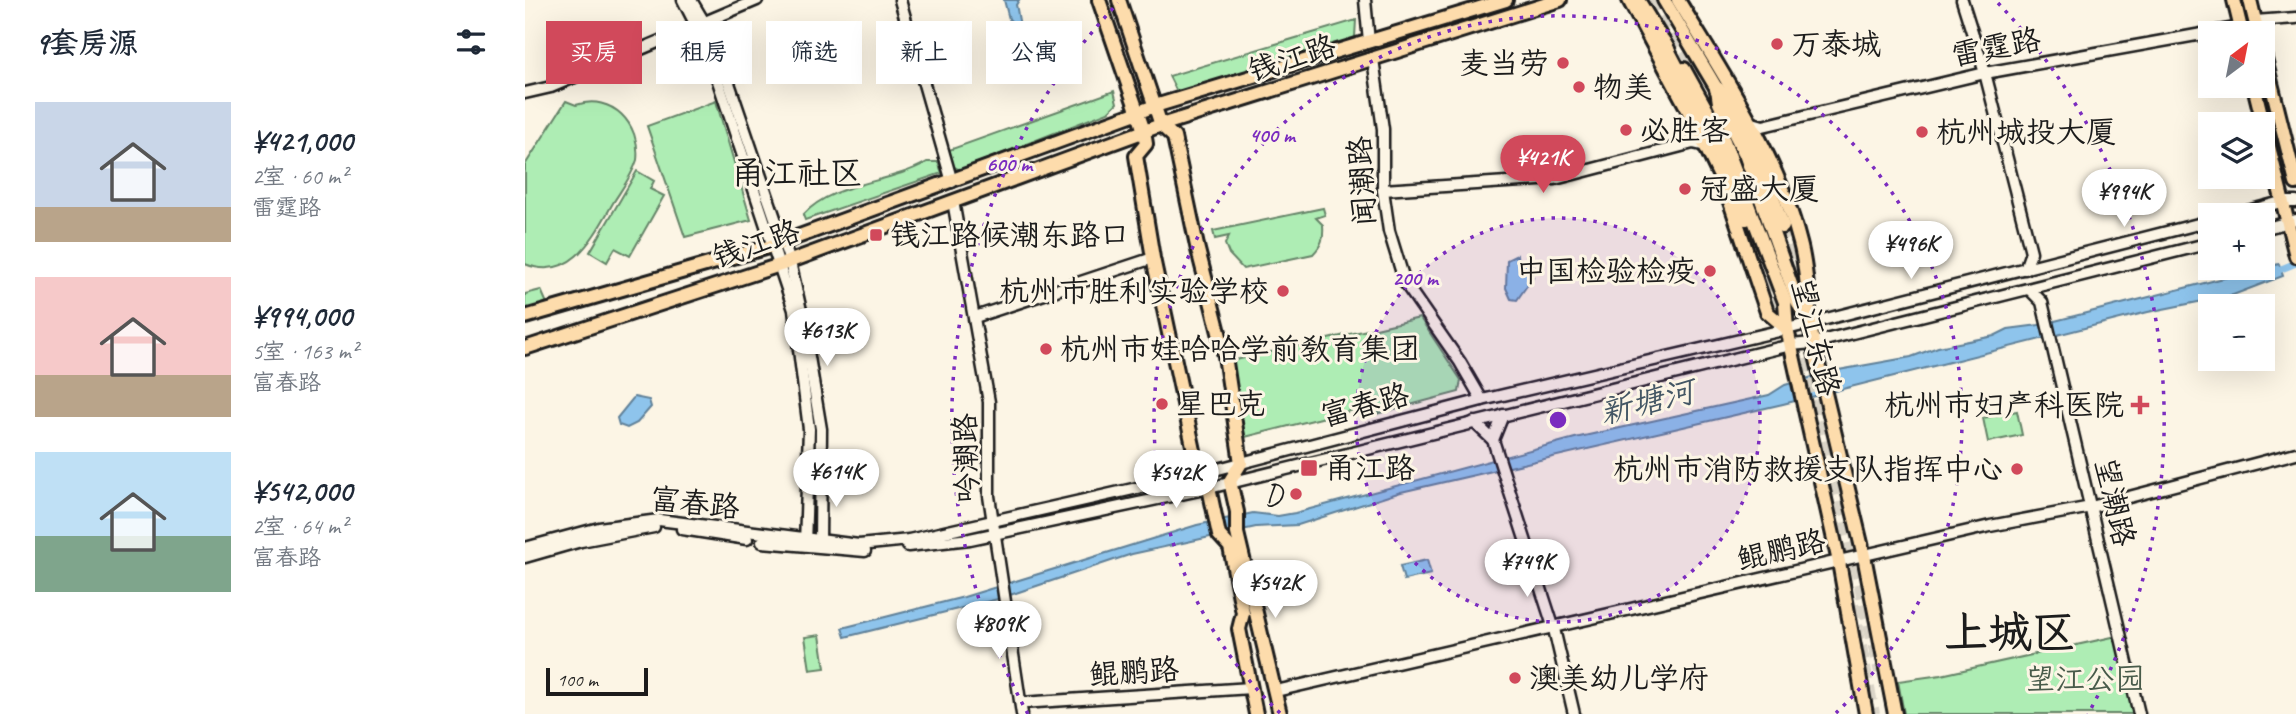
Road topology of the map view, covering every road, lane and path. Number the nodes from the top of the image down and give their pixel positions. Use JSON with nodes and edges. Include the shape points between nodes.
{"nodes":[{"id":1,"x":683,"y":0,"type":"edge"},
{"id":2,"x":691,"y":0,"type":"edge"},
{"id":3,"x":757,"y":0,"type":"edge"},
{"id":4,"x":900,"y":0,"type":"edge"},
{"id":5,"x":1099,"y":0,"type":"edge"},
{"id":6,"x":1119,"y":0,"type":"edge"},
{"id":7,"x":1365,"y":0,"type":"edge"},
{"id":8,"x":1506,"y":0,"type":"edge"},
{"id":9,"x":1560,"y":0,"type":"edge"},
{"id":10,"x":1629,"y":0,"type":"edge"},
{"id":11,"x":1638,"y":0,"type":"edge"},
{"id":12,"x":1664,"y":0,"type":"edge"},
{"id":13,"x":1678,"y":0,"type":"edge"},
{"id":14,"x":1962,"y":0,"type":"edge"},
{"id":15,"x":2234,"y":0,"type":"edge"},
{"id":16,"x":2251,"y":0,"type":"edge"},
{"id":17,"x":2296,"y":18,"type":"edge"},
{"id":18,"x":699,"y":21,"type":"edge"},
{"id":19,"x":699,"y":21,"type":"edge"},
{"id":20,"x":705,"y":21,"type":"edge"},
{"id":21,"x":2240,"y":21,"type":"edge"},
{"id":22,"x":2256,"y":21,"type":"edge"},
{"id":23,"x":2275,"y":23,"type":"edge"},
{"id":24,"x":2198,"y":37,"type":"edge"},
{"id":25,"x":656,"y":42,"type":"edge"},
{"id":26,"x":1369,"y":42,"type":"junction"},
{"id":27,"x":1663,"y":42,"type":"junction"},
{"id":28,"x":1373,"y":60,"type":"junction"},
{"id":29,"x":1985,"y":73,"type":"junction"},
{"id":30,"x":729,"y":84,"type":"edge"},
{"id":31,"x":1717,"y":89,"type":"junction"},
{"id":32,"x":525,"y":93,"type":"edge"},
{"id":33,"x":2258,"y":98,"type":"edge"},
{"id":34,"x":2275,"y":98,"type":"edge"},
{"id":35,"x":1155,"y":106,"type":"junction"},
{"id":36,"x":1137,"y":113,"type":"junction"},
{"id":37,"x":1749,"y":122,"type":"junction"},
{"id":38,"x":1161,"y":125,"type":"junction"},
{"id":39,"x":1763,"y":126,"type":"junction"},
{"id":40,"x":1144,"y":131,"type":"junction"},
{"id":41,"x":1699,"y":140,"type":"junction"},
{"id":42,"x":1760,"y":141,"type":"junction"},
{"id":43,"x":952,"y":182,"type":"junction"},
{"id":44,"x":2296,"y":183,"type":"edge"},
{"id":45,"x":1383,"y":190,"type":"junction"},
{"id":46,"x":953,"y":201,"type":"junction"},
{"id":47,"x":2281,"y":202,"type":"junction"},
{"id":48,"x":2296,"y":202,"type":"edge"},
{"id":49,"x":2275,"y":204,"type":"edge"},
{"id":50,"x":1745,"y":218,"type":"tunnel mouth"},
{"id":51,"x":2291,"y":221,"type":"edge"},
{"id":52,"x":2198,"y":224,"type":"edge"},
{"id":53,"x":1782,"y":226,"type":"tunnel mouth"},
{"id":54,"x":780,"y":243,"type":"junction"},
{"id":55,"x":2198,"y":246,"type":"edge"},
{"id":56,"x":2031,"y":252,"type":"junction"},
{"id":57,"x":2296,"y":255,"type":"edge"},
{"id":58,"x":1153,"y":258,"type":"junction"},
{"id":59,"x":785,"y":263,"type":"junction"},
{"id":60,"x":2044,"y":264,"type":"junction"},
{"id":61,"x":2025,"y":269,"type":"junction"},
{"id":62,"x":2049,"y":284,"type":"junction"},
{"id":63,"x":2029,"y":289,"type":"junction"},
{"id":64,"x":2043,"y":305,"type":"junction"},
{"id":65,"x":525,"y":317,"type":"edge"},
{"id":66,"x":975,"y":317,"type":"junction"},
{"id":67,"x":1809,"y":321,"type":"junction"},
{"id":68,"x":1787,"y":328,"type":"junction"},
{"id":69,"x":1812,"y":343,"type":"junction"},
{"id":70,"x":1791,"y":345,"type":"junction"},
{"id":71,"x":525,"y":348,"type":"edge"},
{"id":72,"x":1482,"y":400,"type":"junction"},
{"id":73,"x":1503,"y":415,"type":"junction"},
{"id":74,"x":1473,"y":422,"type":"junction"},
{"id":75,"x":1493,"y":440,"type":"junction"},
{"id":76,"x":2296,"y":453,"type":"edge"},
{"id":77,"x":1241,"y":463,"type":"junction"},
{"id":78,"x":1199,"y":474,"type":"junction"},
{"id":79,"x":1230,"y":481,"type":"junction"},
{"id":80,"x":1209,"y":488,"type":"junction"},
{"id":81,"x":2091,"y":507,"type":"junction"},
{"id":82,"x":995,"y":528,"type":"junction"},
{"id":83,"x":805,"y":544,"type":"junction"},
{"id":84,"x":820,"y":544,"type":"junction"},
{"id":85,"x":525,"y":548,"type":"edge"},
{"id":86,"x":1864,"y":556,"type":"junction"},
{"id":87,"x":525,"y":557,"type":"edge"},
{"id":88,"x":1839,"y":562,"type":"junction"},
{"id":89,"x":1554,"y":629,"type":"junction"},
{"id":90,"x":1251,"y":688,"type":"junction"},
{"id":91,"x":1276,"y":691,"type":"junction"},
{"id":92,"x":1021,"y":703,"type":"junction"},
{"id":93,"x":1022,"y":714,"type":"edge"},
{"id":94,"x":1256,"y":714,"type":"edge"},
{"id":95,"x":1280,"y":714,"type":"edge"},
{"id":96,"x":1574,"y":714,"type":"edge"},
{"id":97,"x":1866,"y":714,"type":"edge"},
{"id":98,"x":1895,"y":714,"type":"edge"},
{"id":99,"x":2139,"y":714,"type":"edge"}],
"edges":[{"from":1,"to":18,"type":"street"},
{"from":2,"to":19,"type":"street"},
{"from":3,"to":20,"type":"street"},
{"from":4,"to":43,"type":"street"},
{"from":5,"to":36,"type":"main road"},
{"from":6,"to":35,"type":"main road"},
{"from":7,"to":26,"type":"street"},
{"from":8,"to":26,"type":"main road","name":"钱江路"},
{"from":9,"to":28,"type":"main road","name":"钱江路"},
{"from":10,"to":41,"type":"main road"},
{"from":11,"to":27,"type":"main road","name":"望江东路"},
{"from":12,"to":31,"type":"main road","name":"望江东路"},
{"from":13,"to":37,"type":"main road"},
{"from":14,"to":29,"type":"street"},
{"from":15,"to":21,"type":"main road"},
{"from":16,"to":22,"type":"main road"},
{"from":17,"to":23,"type":"street"},
{"from":24,"to":29,"type":"street","name":"雷霆路"},
{"from":25,"to":32,"type":"street","via":[[551,87]]},
{"from":26,"to":35,"type":"main road","name":"钱江路"},
{"from":27,"to":50,"type":"highway","via":[[1711,136]]},
{"from":27,"to":68,"type":"main road","name":"望江东路","via":[[1685,70],[1724,141],[1785,302]]},
{"from":28,"to":38,"type":"main road","name":"钱江路"},
{"from":28,"to":45,"type":"street","name":"闻潮路","via":[[1383,129]]},
{"from":29,"to":39,"type":"street","name":"雷霆路"},
{"from":29,"to":56,"type":"street"},
{"from":30,"to":54,"type":"street"},
{"from":31,"to":53,"type":"highway","via":[[1745,136]]},
{"from":31,"to":67,"type":"main road","name":"望江东路","via":[[1798,304]]},
{"from":33,"to":47,"type":"main road"},
{"from":34,"to":44,"type":"main road"},
{"from":35,"to":36,"type":"main road","name":"钱江路"},
{"from":35,"to":38,"type":"main road"},
{"from":36,"to":40,"type":"main road"},
{"from":36,"to":43,"type":"main road","name":"钱江路"},
{"from":37,"to":39,"type":"street","name":"雷霆路"},
{"from":37,"to":42,"type":"main road"},
{"from":38,"to":40,"type":"main road","name":"钱江路"},
{"from":38,"to":77,"type":"main road","via":[[1174,136],[1225,356]]},
{"from":39,"to":42,"type":"street"},
{"from":40,"to":46,"type":"main road","name":"钱江路"},
{"from":40,"to":58,"type":"main road","via":[[1146,144],[1136,156]]},
{"from":41,"to":45,"type":"street","via":[[1555,179]]},
{"from":41,"to":68,"type":"main road","via":[[1738,221],[1767,312]]},
{"from":42,"to":67,"type":"main road","via":[[1800,243],[1811,303]]},
{"from":43,"to":54,"type":"main road","name":"钱江路"},
{"from":45,"to":72,"type":"street","name":"闻潮路","via":[[1389,232],[1405,283]]},
{"from":46,"to":59,"type":"main road","name":"钱江路"},
{"from":46,"to":66,"type":"street","name":"吟潮路"},
{"from":47,"to":48,"type":"street"},
{"from":47,"to":49,"type":"street"},
{"from":47,"to":51,"type":"main road"},
{"from":51,"to":57,"type":"main road"},
{"from":52,"to":60,"type":"street","name":"富春路"},
{"from":54,"to":59,"type":"street"},
{"from":54,"to":65,"type":"main road","name":"钱江路"},
{"from":55,"to":62,"type":"street","name":"富春路"},
{"from":56,"to":60,"type":"street"},
{"from":56,"to":61,"type":"street"},
{"from":58,"to":66,"type":"street"},
{"from":58,"to":78,"type":"main road"},
{"from":59,"to":71,"type":"main road","name":"钱江路"},
{"from":59,"to":83,"type":"street","via":[[809,429]]},
{"from":59,"to":84,"type":"street","via":[[802,315],[821,429]]},
{"from":60,"to":61,"type":"street","name":"富春路"},
{"from":61,"to":67,"type":"street","name":"富春路"},
{"from":62,"to":63,"type":"street","name":"富春路"},
{"from":62,"to":64,"type":"street"},
{"from":63,"to":64,"type":"street"},
{"from":63,"to":69,"type":"street","name":"富春路"},
{"from":64,"to":81,"type":"street","name":"望潮路"},
{"from":66,"to":82,"type":"street","name":"吟潮路","via":[[989,402],[989,496]]},
{"from":67,"to":68,"type":"street","name":"富春路"},
{"from":67,"to":69,"type":"main road","name":"望江东路"},
{"from":68,"to":70,"type":"main road","name":"望江东路"},
{"from":68,"to":72,"type":"street","name":"富春路"},
{"from":69,"to":70,"type":"street","name":"富春路"},
{"from":69,"to":86,"type":"main road","name":"望江东路"},
{"from":70,"to":73,"type":"street","name":"富春路"},
{"from":70,"to":88,"type":"main road","name":"望江东路"},
{"from":72,"to":77,"type":"street","name":"富春路"},
{"from":73,"to":74,"type":"street","name":"富春路"},
{"from":73,"to":75,"type":"street"},
{"from":74,"to":75,"type":"street"},
{"from":74,"to":79,"type":"street","name":"富春路"},
{"from":75,"to":89,"type":"street"},
{"from":76,"to":81,"type":"street","name":"鲲鹏路"},
{"from":77,"to":78,"type":"street","name":"富春路"},
{"from":77,"to":79,"type":"main road"},
{"from":78,"to":80,"type":"main road"},
{"from":78,"to":82,"type":"street","name":"富春路"},
{"from":79,"to":80,"type":"street","name":"富春路"},
{"from":79,"to":91,"type":"main road","via":[[1237,533]]},
{"from":80,"to":82,"type":"street","name":"富春路"},
{"from":80,"to":90,"type":"main road","via":[[1219,535],[1230,547]]},
{"from":81,"to":86,"type":"street","name":"鲲鹏路","via":[[2037,515]]},
{"from":81,"to":99,"type":"street","name":"望潮路"},
{"from":82,"to":84,"type":"street","name":"富春路","via":[[858,552]]},
{"from":82,"to":92,"type":"street","name":"吟潮路"},
{"from":83,"to":84,"type":"street","name":"富春路"},
{"from":83,"to":85,"type":"street","name":"富春路","via":[[659,520],[599,528]]},
{"from":83,"to":87,"type":"street","name":"富春路","via":[[647,527]]},
{"from":86,"to":88,"type":"street","name":"鲲鹏路"},
{"from":86,"to":98,"type":"main road","name":"望江东路"},
{"from":88,"to":89,"type":"street","name":"鲲鹏路"},
{"from":88,"to":97,"type":"main road","name":"望江东路"},
{"from":89,"to":91,"type":"street","name":"鲲鹏路"},
{"from":89,"to":96,"type":"street"},
{"from":90,"to":92,"type":"street","name":"鲲鹏路"},
{"from":90,"to":94,"type":"main road"},
{"from":91,"to":95,"type":"main road"},
{"from":92,"to":93,"type":"street","name":"吟潮路"}]}
